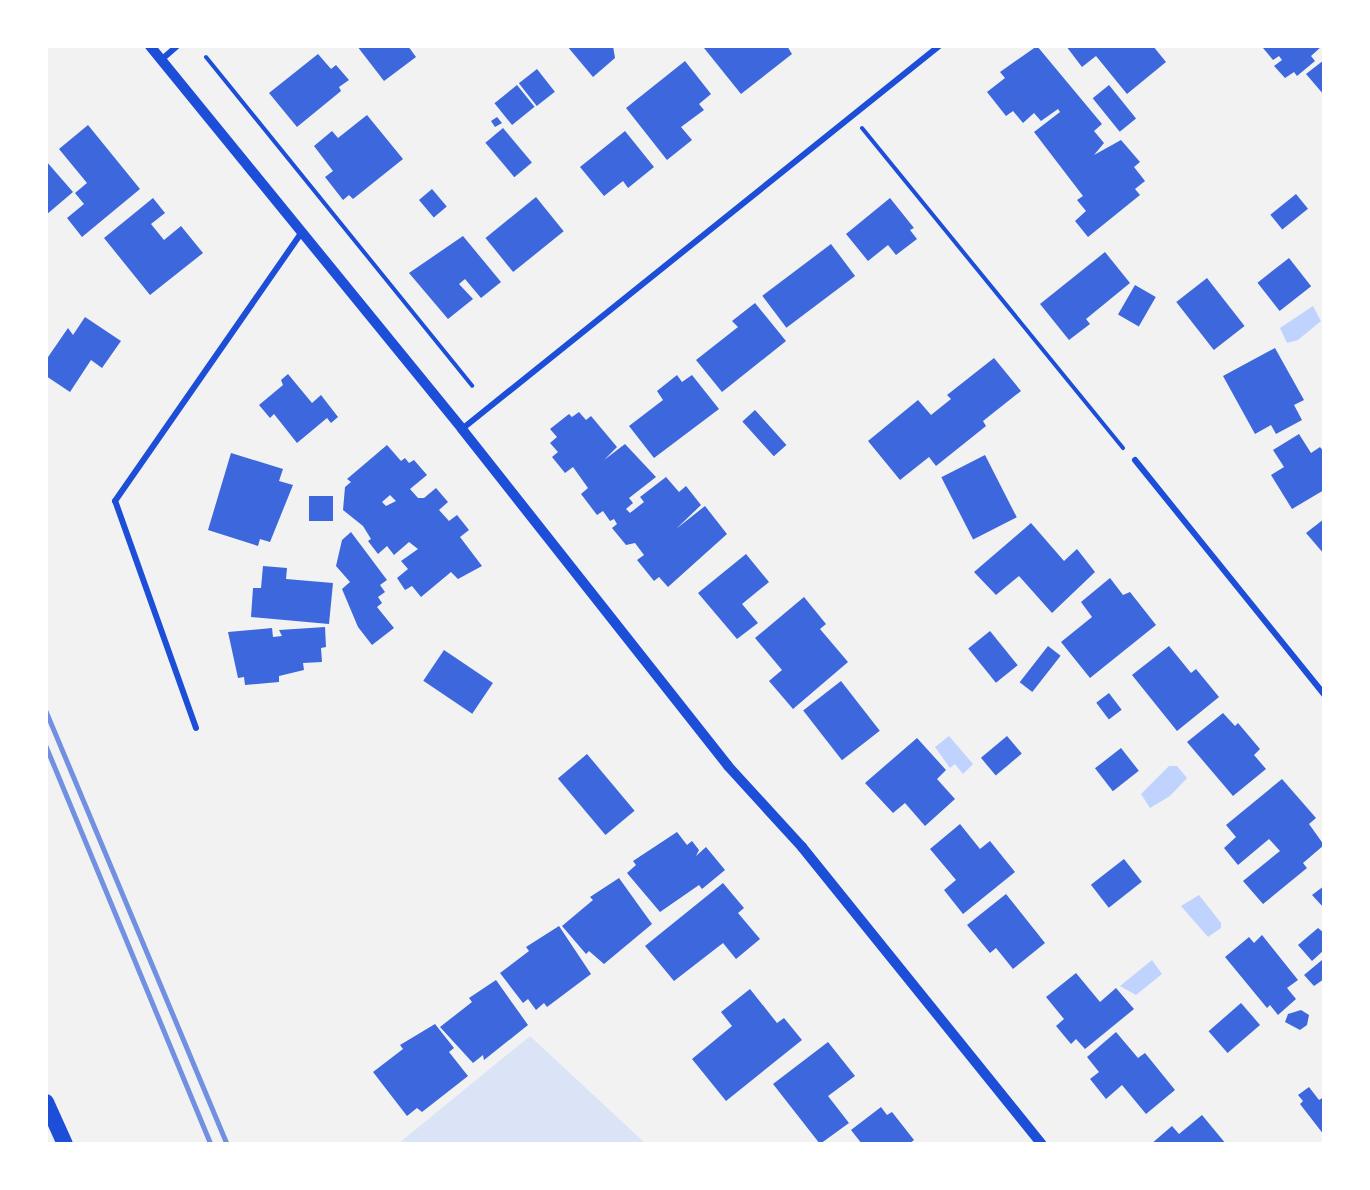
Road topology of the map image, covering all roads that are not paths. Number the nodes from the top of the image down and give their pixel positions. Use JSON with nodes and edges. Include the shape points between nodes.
{"nodes":[{"id":1,"x":150,"y":46,"type":"edge"},
{"id":2,"x":177,"y":46,"type":"edge"},
{"id":3,"x":939,"y":46,"type":"edge"},
{"id":4,"x":161,"y":60,"type":"junction"},
{"id":5,"x":302,"y":233,"type":"junction"},
{"id":6,"x":462,"y":429,"type":"junction"},
{"id":7,"x":1135,"y":460,"type":"road end"},
{"id":8,"x":1323,"y":694,"type":"edge"},
{"id":9,"x":196,"y":728,"type":"dead end"},
{"id":10,"x":46,"y":1102,"type":"edge"},
{"id":11,"x":65,"y":1143,"type":"edge"},
{"id":12,"x":1042,"y":1143,"type":"edge"}],
"edges":[{"from":1,"to":4,"type":"street"},
{"from":2,"to":4,"type":"street"},
{"from":3,"to":6,"type":"street"},
{"from":4,"to":5,"type":"street"},
{"from":5,"to":6,"type":"street"},
{"from":5,"to":9,"type":"street","via":[[115,501]]},
{"from":6,"to":12,"type":"street","via":[[728,766],[802,847]]},
{"from":7,"to":8,"type":"street"},
{"from":10,"to":11,"type":"highway"}]}
